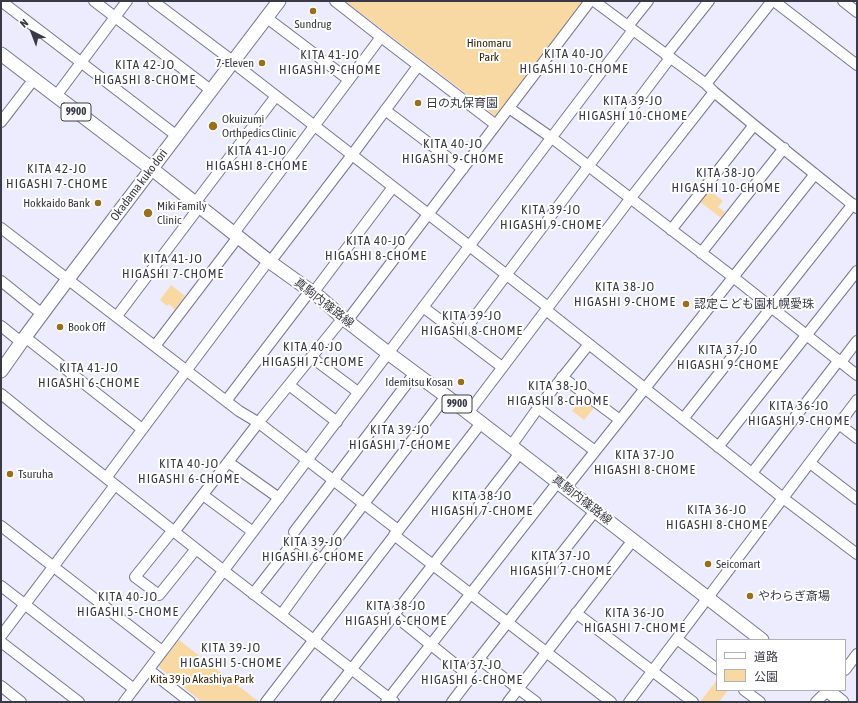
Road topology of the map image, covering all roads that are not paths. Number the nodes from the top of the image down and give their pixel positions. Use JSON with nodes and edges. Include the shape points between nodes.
{"nodes":[{"id":1,"x":1,"y":1,"type":"edge"},
{"id":2,"x":94,"y":1,"type":"edge"},
{"id":3,"x":127,"y":1,"type":"edge"},
{"id":4,"x":153,"y":1,"type":"edge"},
{"id":5,"x":279,"y":1,"type":"edge"},
{"id":6,"x":335,"y":1,"type":"edge"},
{"id":7,"x":590,"y":1,"type":"edge"},
{"id":8,"x":594,"y":1,"type":"edge"},
{"id":9,"x":648,"y":1,"type":"edge"},
{"id":10,"x":709,"y":1,"type":"edge"},
{"id":11,"x":773,"y":1,"type":"edge"},
{"id":12,"x":843,"y":1,"type":"edge"},
{"id":13,"x":857,"y":12,"type":"edge"},
{"id":14,"x":115,"y":17,"type":"junction"},
{"id":15,"x":267,"y":18,"type":"junction"},
{"id":16,"x":631,"y":28,"type":"junction"},
{"id":17,"x":380,"y":37,"type":"junction"},
{"id":18,"x":1,"y":54,"type":"edge"},
{"id":19,"x":668,"y":56,"type":"junction"},
{"id":20,"x":234,"y":62,"type":"junction"},
{"id":21,"x":81,"y":64,"type":"junction"},
{"id":22,"x":857,"y":65,"type":"edge"},
{"id":23,"x":418,"y":66,"type":"junction"},
{"id":24,"x":34,"y":79,"type":"junction"},
{"id":25,"x":349,"y":80,"type":"junction"},
{"id":26,"x":706,"y":84,"type":"junction"},
{"id":27,"x":212,"y":91,"type":"junction"},
{"id":28,"x":714,"y":92,"type":"junction"},
{"id":29,"x":56,"y":96,"type":"junction"},
{"id":30,"x":276,"y":96,"type":"junction"},
{"id":31,"x":509,"y":108,"type":"junction"},
{"id":32,"x":386,"y":110,"type":"junction"},
{"id":33,"x":1,"y":121,"type":"edge"},
{"id":34,"x":496,"y":125,"type":"junction"},
{"id":35,"x":754,"y":125,"type":"junction"},
{"id":36,"x":314,"y":126,"type":"junction"},
{"id":37,"x":177,"y":136,"type":"junction"},
{"id":38,"x":552,"y":138,"type":"junction"},
{"id":39,"x":784,"y":148,"type":"junction"},
{"id":40,"x":352,"y":155,"type":"junction"},
{"id":41,"x":589,"y":167,"type":"junction"},
{"id":42,"x":152,"y":169,"type":"junction"},
{"id":43,"x":463,"y":169,"type":"junction"},
{"id":44,"x":815,"y":174,"type":"junction"},
{"id":45,"x":393,"y":187,"type":"junction"},
{"id":46,"x":630,"y":199,"type":"junction"},
{"id":47,"x":197,"y":205,"type":"junction"},
{"id":48,"x":855,"y":206,"type":"edge"},
{"id":49,"x":428,"y":214,"type":"junction"},
{"id":50,"x":1,"y":228,"type":"edge"},
{"id":51,"x":671,"y":230,"type":"junction"},
{"id":52,"x":236,"y":235,"type":"junction"},
{"id":53,"x":470,"y":246,"type":"junction"},
{"id":54,"x":701,"y":253,"type":"junction"},
{"id":55,"x":269,"y":261,"type":"junction"},
{"id":56,"x":857,"y":271,"type":"edge"},
{"id":57,"x":507,"y":276,"type":"junction"},
{"id":58,"x":733,"y":277,"type":"junction"},
{"id":59,"x":68,"y":279,"type":"junction"},
{"id":60,"x":1,"y":281,"type":"edge"},
{"id":61,"x":311,"y":292,"type":"junction"},
{"id":62,"x":423,"y":307,"type":"junction"},
{"id":63,"x":772,"y":307,"type":"junction"},
{"id":64,"x":547,"y":308,"type":"junction"},
{"id":65,"x":42,"y":314,"type":"junction"},
{"id":66,"x":116,"y":316,"type":"junction"},
{"id":67,"x":345,"y":319,"type":"junction"},
{"id":68,"x":1,"y":326,"type":"edge"},
{"id":69,"x":806,"y":334,"type":"junction"},
{"id":70,"x":461,"y":335,"type":"junction"},
{"id":71,"x":23,"y":339,"type":"junction"},
{"id":72,"x":857,"y":341,"type":"edge"},
{"id":73,"x":589,"y":344,"type":"junction"},
{"id":74,"x":155,"y":346,"type":"junction"},
{"id":75,"x":388,"y":353,"type":"junction"},
{"id":76,"x":311,"y":357,"type":"junction"},
{"id":77,"x":839,"y":361,"type":"junction"},
{"id":78,"x":502,"y":367,"type":"junction"},
{"id":79,"x":187,"y":370,"type":"junction"},
{"id":80,"x":1,"y":371,"type":"edge"},
{"id":81,"x":415,"y":373,"type":"junction"},
{"id":82,"x":857,"y":375,"type":"edge"},
{"id":83,"x":562,"y":377,"type":"junction"},
{"id":84,"x":289,"y":385,"type":"junction"},
{"id":85,"x":645,"y":389,"type":"junction"},
{"id":86,"x":358,"y":392,"type":"junction"},
{"id":87,"x":1,"y":394,"type":"edge"},
{"id":88,"x":446,"y":396,"type":"junction"},
{"id":89,"x":857,"y":400,"type":"edge"},
{"id":90,"x":226,"y":401,"type":"junction"},
{"id":91,"x":538,"y":408,"type":"junction"},
{"id":92,"x":468,"y":413,"type":"junction"},
{"id":93,"x":683,"y":419,"type":"junction"},
{"id":94,"x":620,"y":420,"type":"junction"},
{"id":95,"x":336,"y":422,"type":"junction"},
{"id":96,"x":259,"y":423,"type":"junction"},
{"id":97,"x":481,"y":423,"type":"junction"},
{"id":98,"x":839,"y":424,"type":"junction"},
{"id":99,"x":142,"y":429,"type":"junction"},
{"id":100,"x":857,"y":438,"type":"edge"},
{"id":101,"x":718,"y":446,"type":"junction"},
{"id":102,"x":516,"y":450,"type":"junction"},
{"id":103,"x":596,"y":451,"type":"junction"},
{"id":104,"x":308,"y":460,"type":"junction"},
{"id":105,"x":228,"y":462,"type":"junction"},
{"id":106,"x":810,"y":463,"type":"junction"},
{"id":107,"x":752,"y":473,"type":"junction"},
{"id":108,"x":106,"y":478,"type":"junction"},
{"id":109,"x":334,"y":481,"type":"junction"},
{"id":110,"x":115,"y":485,"type":"junction"},
{"id":111,"x":562,"y":485,"type":"junction"},
{"id":112,"x":203,"y":494,"type":"junction"},
{"id":113,"x":279,"y":498,"type":"junction"},
{"id":114,"x":783,"y":498,"type":"junction"},
{"id":115,"x":857,"y":499,"type":"edge"},
{"id":116,"x":364,"y":504,"type":"junction"},
{"id":117,"x":595,"y":511,"type":"junction"},
{"id":118,"x":1,"y":526,"type":"edge"},
{"id":119,"x":174,"y":531,"type":"junction"},
{"id":120,"x":253,"y":532,"type":"junction"},
{"id":121,"x":294,"y":532,"type":"dead end"},
{"id":122,"x":396,"y":533,"type":"junction"},
{"id":123,"x":633,"y":540,"type":"junction"},
{"id":124,"x":196,"y":549,"type":"junction"},
{"id":125,"x":857,"y":554,"type":"edge"},
{"id":126,"x":321,"y":560,"type":"junction"},
{"id":127,"x":54,"y":566,"type":"junction"},
{"id":128,"x":433,"y":566,"type":"junction"},
{"id":129,"x":224,"y":571,"type":"junction"},
{"id":130,"x":1,"y":586,"type":"edge"},
{"id":131,"x":253,"y":594,"type":"junction"},
{"id":132,"x":471,"y":594,"type":"junction"},
{"id":133,"x":708,"y":598,"type":"junction"},
{"id":134,"x":25,"y":605,"type":"junction"},
{"id":135,"x":576,"y":613,"type":"junction"},
{"id":136,"x":281,"y":615,"type":"junction"},
{"id":137,"x":394,"y":616,"type":"junction"},
{"id":138,"x":507,"y":623,"type":"junction"},
{"id":139,"x":1,"y":636,"type":"edge"},
{"id":140,"x":677,"y":639,"type":"junction"},
{"id":141,"x":761,"y":639,"type":"edge"},
{"id":142,"x":314,"y":640,"type":"junction"},
{"id":143,"x":1,"y":642,"type":"edge"},
{"id":144,"x":430,"y":645,"type":"junction"},
{"id":145,"x":162,"y":651,"type":"junction"},
{"id":146,"x":546,"y":652,"type":"junction"},
{"id":147,"x":857,"y":654,"type":"edge"},
{"id":148,"x":479,"y":659,"type":"junction"},
{"id":149,"x":716,"y":668,"type":"edge"},
{"id":150,"x":352,"y":669,"type":"junction"},
{"id":151,"x":846,"y":669,"type":"edge"},
{"id":152,"x":148,"y":670,"type":"junction"},
{"id":153,"x":653,"y":671,"type":"junction"},
{"id":154,"x":467,"y":674,"type":"junction"},
{"id":155,"x":1,"y":686,"type":"edge"},
{"id":156,"x":134,"y":689,"type":"junction"},
{"id":157,"x":518,"y":689,"type":"junction"},
{"id":158,"x":745,"y":691,"type":"edge"},
{"id":159,"x":826,"y":691,"type":"edge"},
{"id":160,"x":828,"y":691,"type":"edge"},
{"id":161,"x":390,"y":701,"type":"edge"},
{"id":162,"x":21,"y":702,"type":"edge"},
{"id":163,"x":79,"y":702,"type":"edge"},
{"id":164,"x":124,"y":702,"type":"edge"},
{"id":165,"x":190,"y":702,"type":"edge"},
{"id":166,"x":266,"y":702,"type":"edge"},
{"id":167,"x":326,"y":702,"type":"edge"},
{"id":168,"x":452,"y":702,"type":"edge"},
{"id":169,"x":508,"y":702,"type":"edge"},
{"id":170,"x":536,"y":702,"type":"edge"},
{"id":171,"x":611,"y":702,"type":"edge"},
{"id":172,"x":629,"y":702,"type":"edge"},
{"id":173,"x":693,"y":702,"type":"edge"},
{"id":174,"x":760,"y":702,"type":"edge"},
{"id":175,"x":816,"y":702,"type":"edge"},
{"id":176,"x":842,"y":702,"type":"edge"}],
"edges":[{"from":1,"to":21,"type":"street"},
{"from":2,"to":14,"type":"street"},
{"from":3,"to":14,"type":"street"},
{"from":4,"to":20,"type":"street"},
{"from":5,"to":15,"type":"main road","name":"Okadama kuko dori"},
{"from":6,"to":17,"type":"street"},
{"from":7,"to":31,"type":"street"},
{"from":8,"to":16,"type":"street"},
{"from":9,"to":16,"type":"street"},
{"from":10,"to":19,"type":"street"},
{"from":11,"to":22,"type":"street"},
{"from":11,"to":26,"type":"street"},
{"from":12,"to":13,"type":"street"},
{"from":14,"to":21,"type":"street"},
{"from":14,"to":27,"type":"street"},
{"from":15,"to":20,"type":"main road","name":"Okadama kuko dori"},
{"from":15,"to":25,"type":"street"},
{"from":16,"to":19,"type":"street"},
{"from":16,"to":38,"type":"street"},
{"from":17,"to":23,"type":"street"},
{"from":17,"to":25,"type":"street"},
{"from":18,"to":24,"type":"main road","name":"真駒内篠路線","number":"9900"},
{"from":19,"to":26,"type":"street"},
{"from":19,"to":41,"type":"street"},
{"from":20,"to":27,"type":"main road","name":"Okadama kuko dori"},
{"from":20,"to":30,"type":"street"},
{"from":21,"to":29,"type":"street"},
{"from":21,"to":37,"type":"street"},
{"from":23,"to":32,"type":"street"},
{"from":23,"to":34,"type":"street"},
{"from":24,"to":29,"type":"main road","name":"真駒内篠路線","number":"9900"},
{"from":24,"to":33,"type":"street"},
{"from":25,"to":36,"type":"street"},
{"from":26,"to":28,"type":"street"},
{"from":27,"to":37,"type":"main road","name":"Okadama kuko dori"},
{"from":28,"to":35,"type":"street"},
{"from":28,"to":46,"type":"street"},
{"from":29,"to":42,"type":"main road","name":"真駒内篠路線","number":"9900"},
{"from":30,"to":36,"type":"street"},
{"from":30,"to":47,"type":"street"},
{"from":31,"to":34,"type":"street"},
{"from":31,"to":38,"type":"street"},
{"from":32,"to":40,"type":"street"},
{"from":32,"to":43,"type":"street"},
{"from":34,"to":43,"type":"street"},
{"from":35,"to":39,"type":"street"},
{"from":35,"to":51,"type":"street"},
{"from":36,"to":40,"type":"street"},
{"from":36,"to":52,"type":"street"},
{"from":37,"to":42,"type":"main road","name":"Okadama kuko dori"},
{"from":38,"to":41,"type":"street"},
{"from":38,"to":53,"type":"street"},
{"from":39,"to":44,"type":"street"},
{"from":39,"to":54,"type":"street"},
{"from":40,"to":45,"type":"street"},
{"from":40,"to":55,"type":"street"},
{"from":41,"to":46,"type":"street"},
{"from":41,"to":57,"type":"street"},
{"from":42,"to":47,"type":"main road","name":"真駒内篠路線","number":"9900"},
{"from":42,"to":59,"type":"main road","name":"Okadama kuko dori"},
{"from":43,"to":49,"type":"street"},
{"from":44,"to":48,"type":"street"},
{"from":44,"to":58,"type":"street"},
{"from":45,"to":49,"type":"street"},
{"from":45,"to":61,"type":"street"},
{"from":46,"to":51,"type":"street"},
{"from":46,"to":64,"type":"street"},
{"from":47,"to":52,"type":"main road","name":"真駒内篠路線","number":"9900"},
{"from":47,"to":66,"type":"street"},
{"from":48,"to":63,"type":"street"},
{"from":49,"to":53,"type":"street"},
{"from":49,"to":67,"type":"street"},
{"from":50,"to":59,"type":"street"},
{"from":51,"to":54,"type":"street"},
{"from":52,"to":55,"type":"main road","name":"真駒内篠路線","number":"9900"},
{"from":52,"to":74,"type":"street"},
{"from":53,"to":57,"type":"street"},
{"from":53,"to":62,"type":"street"},
{"from":54,"to":58,"type":"street"},
{"from":55,"to":61,"type":"main road","name":"真駒内篠路線","number":"9900"},
{"from":55,"to":79,"type":"street"},
{"from":56,"to":69,"type":"street"},
{"from":57,"to":64,"type":"street"},
{"from":57,"to":70,"type":"street"},
{"from":58,"to":63,"type":"street"},
{"from":58,"to":85,"type":"street"},
{"from":59,"to":65,"type":"main road","name":"Okadama kuko dori"},
{"from":59,"to":66,"type":"street"},
{"from":60,"to":65,"type":"street"},
{"from":61,"to":67,"type":"main road","name":"真駒内篠路線","number":"9900"},
{"from":61,"to":90,"type":"street"},
{"from":62,"to":70,"type":"street"},
{"from":62,"to":75,"type":"street"},
{"from":63,"to":69,"type":"street"},
{"from":63,"to":93,"type":"street"},
{"from":64,"to":73,"type":"street"},
{"from":64,"to":78,"type":"street"},
{"from":65,"to":71,"type":"main road","name":"Okadama kuko dori"},
{"from":66,"to":74,"type":"street"},
{"from":67,"to":75,"type":"main road","name":"真駒内篠路線","number":"9900"},
{"from":67,"to":76,"type":"street"},
{"from":68,"to":71,"type":"street"},
{"from":69,"to":77,"type":"street"},
{"from":69,"to":101,"type":"street"},
{"from":70,"to":78,"type":"street"},
{"from":71,"to":80,"type":"main road","name":"Okadama kuko dori"},
{"from":71,"to":99,"type":"street"},
{"from":72,"to":77,"type":"street"},
{"from":73,"to":83,"type":"street"},
{"from":73,"to":85,"type":"street"},
{"from":74,"to":79,"type":"street"},
{"from":75,"to":81,"type":"main road","name":"真駒内篠路線","number":"9900"},
{"from":75,"to":86,"type":"street"},
{"from":76,"to":84,"type":"street"},
{"from":76,"to":86,"type":"street"},
{"from":77,"to":82,"type":"street"},
{"from":77,"to":107,"type":"street"},
{"from":78,"to":92,"type":"street"},
{"from":79,"to":90,"type":"street"},
{"from":79,"to":99,"type":"street"},
{"from":81,"to":88,"type":"main road","name":"真駒内篠路線","number":"9900"},
{"from":81,"to":109,"type":"street"},
{"from":83,"to":91,"type":"street"},
{"from":83,"to":94,"type":"street"},
{"from":84,"to":95,"type":"street"},
{"from":84,"to":96,"type":"street"},
{"from":85,"to":93,"type":"street"},
{"from":85,"to":94,"type":"street"},
{"from":86,"to":95,"type":"street"},
{"from":87,"to":108,"type":"street"},
{"from":88,"to":92,"type":"main road","name":"真駒内篠路線","number":"9900"},
{"from":88,"to":116,"type":"street"},
{"from":89,"to":98,"type":"street"},
{"from":90,"to":96,"type":"street"},
{"from":91,"to":102,"type":"street"},
{"from":91,"to":103,"type":"street"},
{"from":92,"to":97,"type":"main road","name":"真駒内篠路線","number":"9900"},
{"from":93,"to":101,"type":"street"},
{"from":94,"to":103,"type":"street"},
{"from":95,"to":104,"type":"street"},
{"from":96,"to":104,"type":"street"},
{"from":96,"to":105,"type":"street"},
{"from":97,"to":102,"type":"main road","name":"真駒内篠路線","number":"9900"},
{"from":97,"to":122,"type":"street"},
{"from":98,"to":100,"type":"street"},
{"from":98,"to":106,"type":"street"},
{"from":99,"to":108,"type":"street"},
{"from":101,"to":107,"type":"street"},
{"from":102,"to":111,"type":"main road","name":"真駒内篠路線","number":"9900"},
{"from":102,"to":128,"type":"street"},
{"from":103,"to":111,"type":"street"},
{"from":104,"to":109,"type":"street"},
{"from":104,"to":113,"type":"street"},
{"from":105,"to":112,"type":"street"},
{"from":105,"to":113,"type":"street"},
{"from":106,"to":114,"type":"street"},
{"from":106,"to":115,"type":"street"},
{"from":107,"to":114,"type":"street"},
{"from":108,"to":110,"type":"street"},
{"from":109,"to":116,"type":"street"},
{"from":109,"to":121,"type":"street"},
{"from":110,"to":119,"type":"street"},
{"from":110,"to":127,"type":"street"},
{"from":111,"to":117,"type":"main road","name":"真駒内篠路線","number":"9900"},
{"from":111,"to":132,"type":"street"},
{"from":112,"to":119,"type":"street"},
{"from":112,"to":120,"type":"street"},
{"from":113,"to":120,"type":"street"},
{"from":114,"to":125,"type":"street"},
{"from":114,"to":133,"type":"street"},
{"from":116,"to":122,"type":"street"},
{"from":116,"to":126,"type":"street"},
{"from":117,"to":123,"type":"main road","name":"真駒内篠路線","number":"9900"},
{"from":117,"to":138,"type":"street"},
{"from":118,"to":127,"type":"street"},
{"from":119,"to":124,"type":"street"},
{"from":119,"to":124,"type":"street","via":[[135,577],[159,595]]},
{"from":120,"to":129,"type":"street"},
{"from":122,"to":128,"type":"street"},
{"from":122,"to":142,"type":"street"},
{"from":123,"to":133,"type":"main road","name":"真駒内篠路線","number":"9900"},
{"from":123,"to":135,"type":"street"},
{"from":124,"to":129,"type":"street"},
{"from":126,"to":131,"type":"street","via":[[295,540]]},
{"from":126,"to":136,"type":"street"},
{"from":127,"to":134,"type":"street"},
{"from":127,"to":145,"type":"street"},
{"from":128,"to":132,"type":"street"},
{"from":128,"to":137,"type":"street"},
{"from":129,"to":131,"type":"street"},
{"from":129,"to":145,"type":"street"},
{"from":130,"to":134,"type":"street"},
{"from":131,"to":136,"type":"street"},
{"from":132,"to":138,"type":"street"},
{"from":132,"to":144,"type":"street"},
{"from":133,"to":140,"type":"street"},
{"from":133,"to":141,"type":"main road","name":"真駒内篠路線","number":"9900"},
{"from":134,"to":139,"type":"street"},
{"from":134,"to":156,"type":"street"},
{"from":135,"to":146,"type":"street"},
{"from":135,"to":153,"type":"street"},
{"from":136,"to":142,"type":"street"},
{"from":137,"to":144,"type":"street"},
{"from":137,"to":150,"type":"street"},
{"from":138,"to":146,"type":"street"},
{"from":138,"to":148,"type":"street"},
{"from":140,"to":149,"type":"street"},
{"from":140,"to":153,"type":"street"},
{"from":142,"to":150,"type":"street"},
{"from":142,"to":166,"type":"street"},
{"from":143,"to":163,"type":"street"},
{"from":144,"to":154,"type":"street"},
{"from":144,"to":161,"type":"street"},
{"from":145,"to":152,"type":"street"},
{"from":146,"to":157,"type":"street"},
{"from":146,"to":171,"type":"street"},
{"from":147,"to":151,"type":"street"},
{"from":148,"to":154,"type":"street"},
{"from":148,"to":157,"type":"street"},
{"from":150,"to":161,"type":"street"},
{"from":150,"to":167,"type":"street"},
{"from":152,"to":156,"type":"street"},
{"from":152,"to":165,"type":"street"},
{"from":153,"to":172,"type":"street"},
{"from":153,"to":173,"type":"street"},
{"from":154,"to":168,"type":"street","via":[[471,677]]},
{"from":155,"to":162,"type":"street"},
{"from":156,"to":164,"type":"street"},
{"from":157,"to":169,"type":"street"},
{"from":157,"to":170,"type":"street"},
{"from":158,"to":174,"type":"street"},
{"from":159,"to":175,"type":"street"},
{"from":160,"to":176,"type":"main road"}]}
